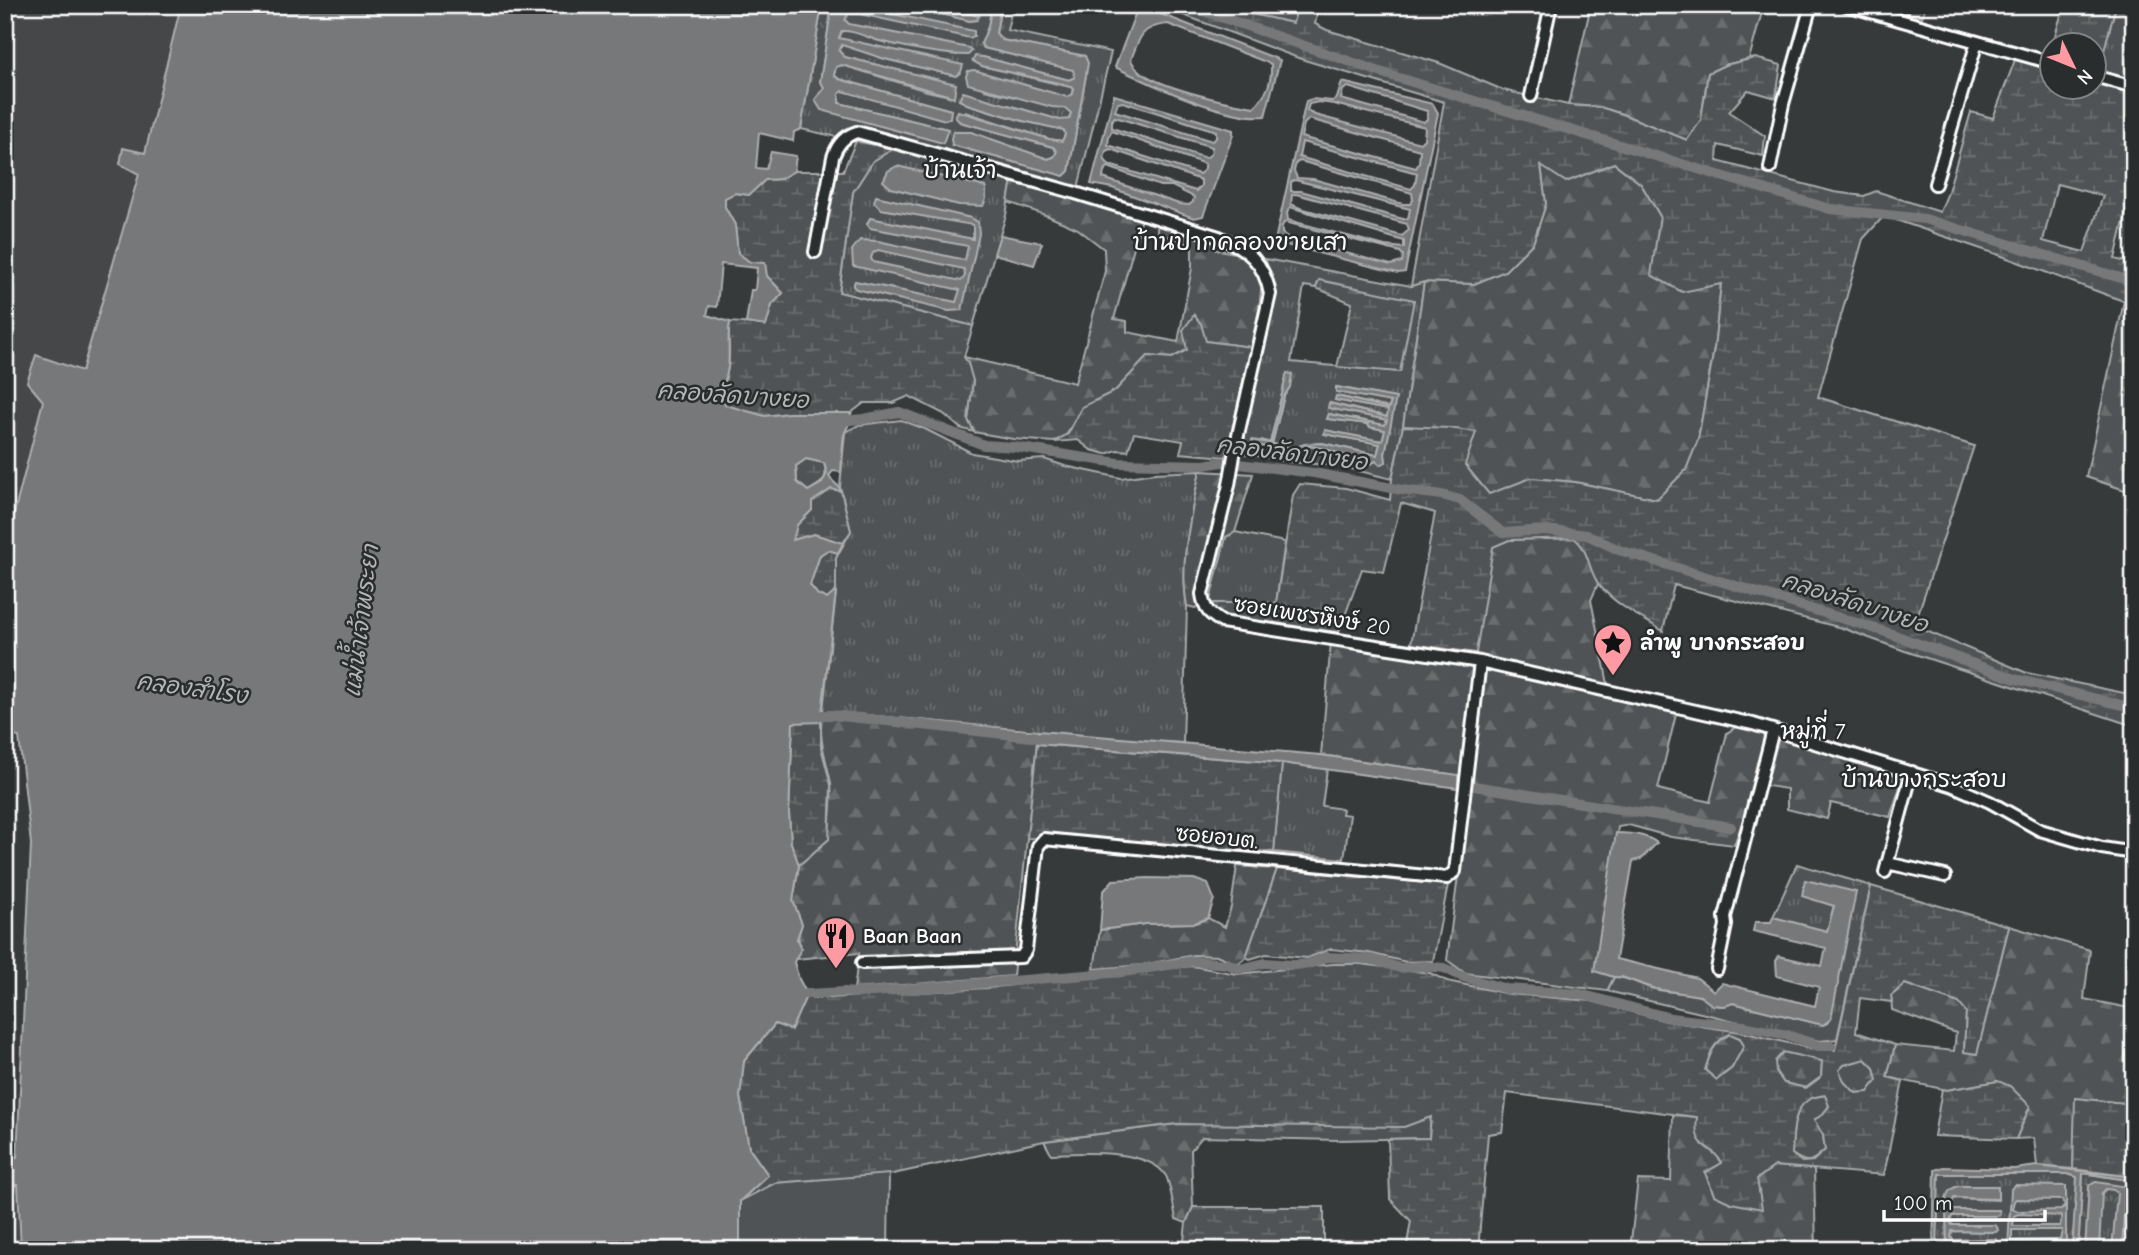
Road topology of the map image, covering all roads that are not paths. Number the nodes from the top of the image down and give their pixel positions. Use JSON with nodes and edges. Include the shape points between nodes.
{"nodes":[{"id":1,"x":1551,"y":5,"type":"edge"},
{"id":2,"x":1811,"y":5,"type":"edge"},
{"id":3,"x":1846,"y":5,"type":"edge"},
{"id":4,"x":1977,"y":42,"type":"junction"},
{"id":5,"x":2038,"y":60,"type":"edge"},
{"id":6,"x":2108,"y":80,"type":"edge"},
{"id":7,"x":2134,"y":87,"type":"edge"},
{"id":8,"x":1531,"y":96,"type":"dead end"},
{"id":9,"x":1770,"y":168,"type":"dead end"},
{"id":10,"x":1935,"y":184,"type":"dead end"},
{"id":11,"x":815,"y":252,"type":"dead end"},
{"id":12,"x":1480,"y":662,"type":"junction"},
{"id":13,"x":1773,"y":730,"type":"junction"},
{"id":14,"x":1912,"y":772,"type":"junction"},
{"id":15,"x":2134,"y":853,"type":"edge"},
{"id":16,"x":1945,"y":876,"type":"dead end"},
{"id":17,"x":862,"y":963,"type":"dead end"},
{"id":18,"x":1717,"y":969,"type":"dead end"}],
"edges":[{"from":1,"to":8,"type":"street"},
{"from":2,"to":9,"type":"street"},
{"from":3,"to":4,"type":"street"},
{"from":4,"to":5,"type":"street"},
{"from":4,"to":10,"type":"street"},
{"from":6,"to":7,"type":"street"},
{"from":11,"to":12,"type":"street","name":"ซอยเพชรหึงษ์ 20","via":[[836,148],[857,132],[1072,191],[1240,245],[1256,259],[1270,294],[1203,604],[1222,622]]},
{"from":12,"to":13,"type":"street","name":"ซอยเพชรหึงษ์ 20"},
{"from":12,"to":17,"type":"street","name":"ซอยอบต.","via":[[1455,871],[1447,878],[1044,839],[1038,846],[1026,950],[1021,957]]},
{"from":13,"to":14,"type":"street","name":"ซอยเพชรหึงษ์ 20"},
{"from":13,"to":18,"type":"street","via":[[1727,905]]},
{"from":14,"to":15,"type":"street","name":"ซอยเพชรหึงษ์ 20","via":[[1972,793],[2040,830]]},
{"from":14,"to":16,"type":"street","via":[[1886,867]]}]}
